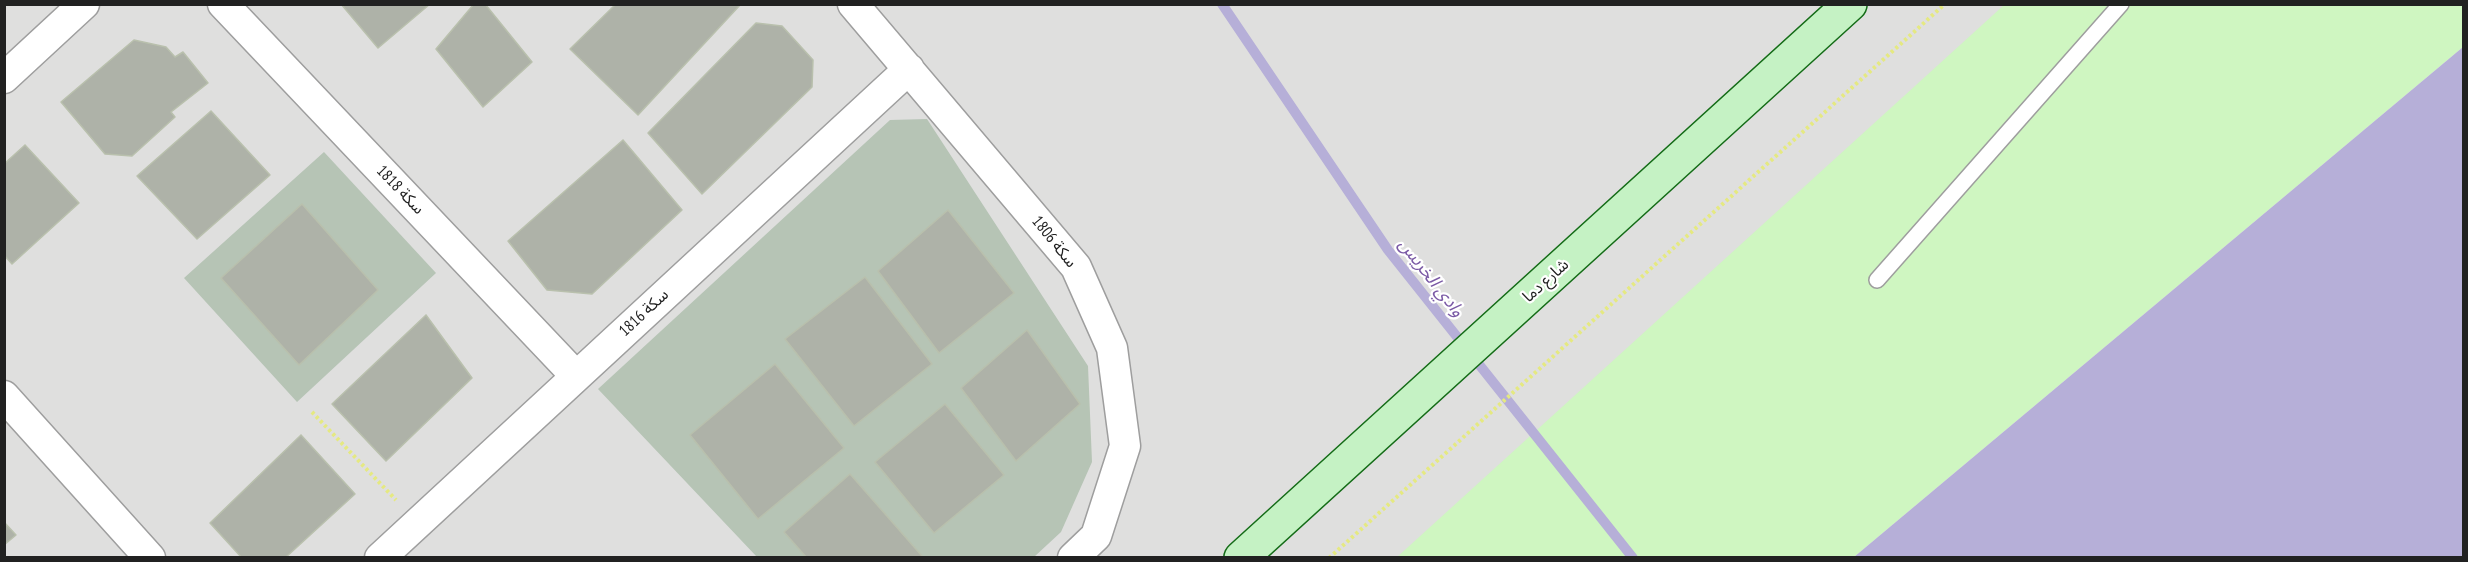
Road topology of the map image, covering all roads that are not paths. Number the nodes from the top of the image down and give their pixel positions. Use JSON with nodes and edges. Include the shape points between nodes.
{"nodes":[{"id":1,"x":84,"y":4,"type":"edge"},
{"id":2,"x":223,"y":4,"type":"edge"},
{"id":3,"x":853,"y":4,"type":"edge"},
{"id":4,"x":1850,"y":4,"type":"edge"},
{"id":5,"x":2121,"y":4,"type":"edge"},
{"id":6,"x":909,"y":69,"type":"junction"},
{"id":7,"x":4,"y":78,"type":"edge"},
{"id":8,"x":1877,"y":280,"type":"dead end"},
{"id":9,"x":576,"y":376,"type":"junction"},
{"id":10,"x":4,"y":396,"type":"edge"},
{"id":11,"x":150,"y":558,"type":"edge"},
{"id":12,"x":380,"y":558,"type":"edge"},
{"id":13,"x":1073,"y":558,"type":"edge"},
{"id":14,"x":1241,"y":558,"type":"edge"}],
"edges":[{"from":1,"to":7,"type":"street"},
{"from":2,"to":9,"type":"street","name":"سكة 1818"},
{"from":3,"to":6,"type":"street","name":"سكة 1806"},
{"from":4,"to":14,"type":"main road","name":"شارع دما"},
{"from":5,"to":8,"type":"lane"},
{"from":6,"to":9,"type":"street","name":"سكة 1816"},
{"from":6,"to":13,"type":"street","name":"سكة 1806","via":[[1076,267],[1112,348],[1125,446],[1096,536]]},
{"from":9,"to":12,"type":"street","name":"سكة 1816"},
{"from":10,"to":11,"type":"street"}]}
